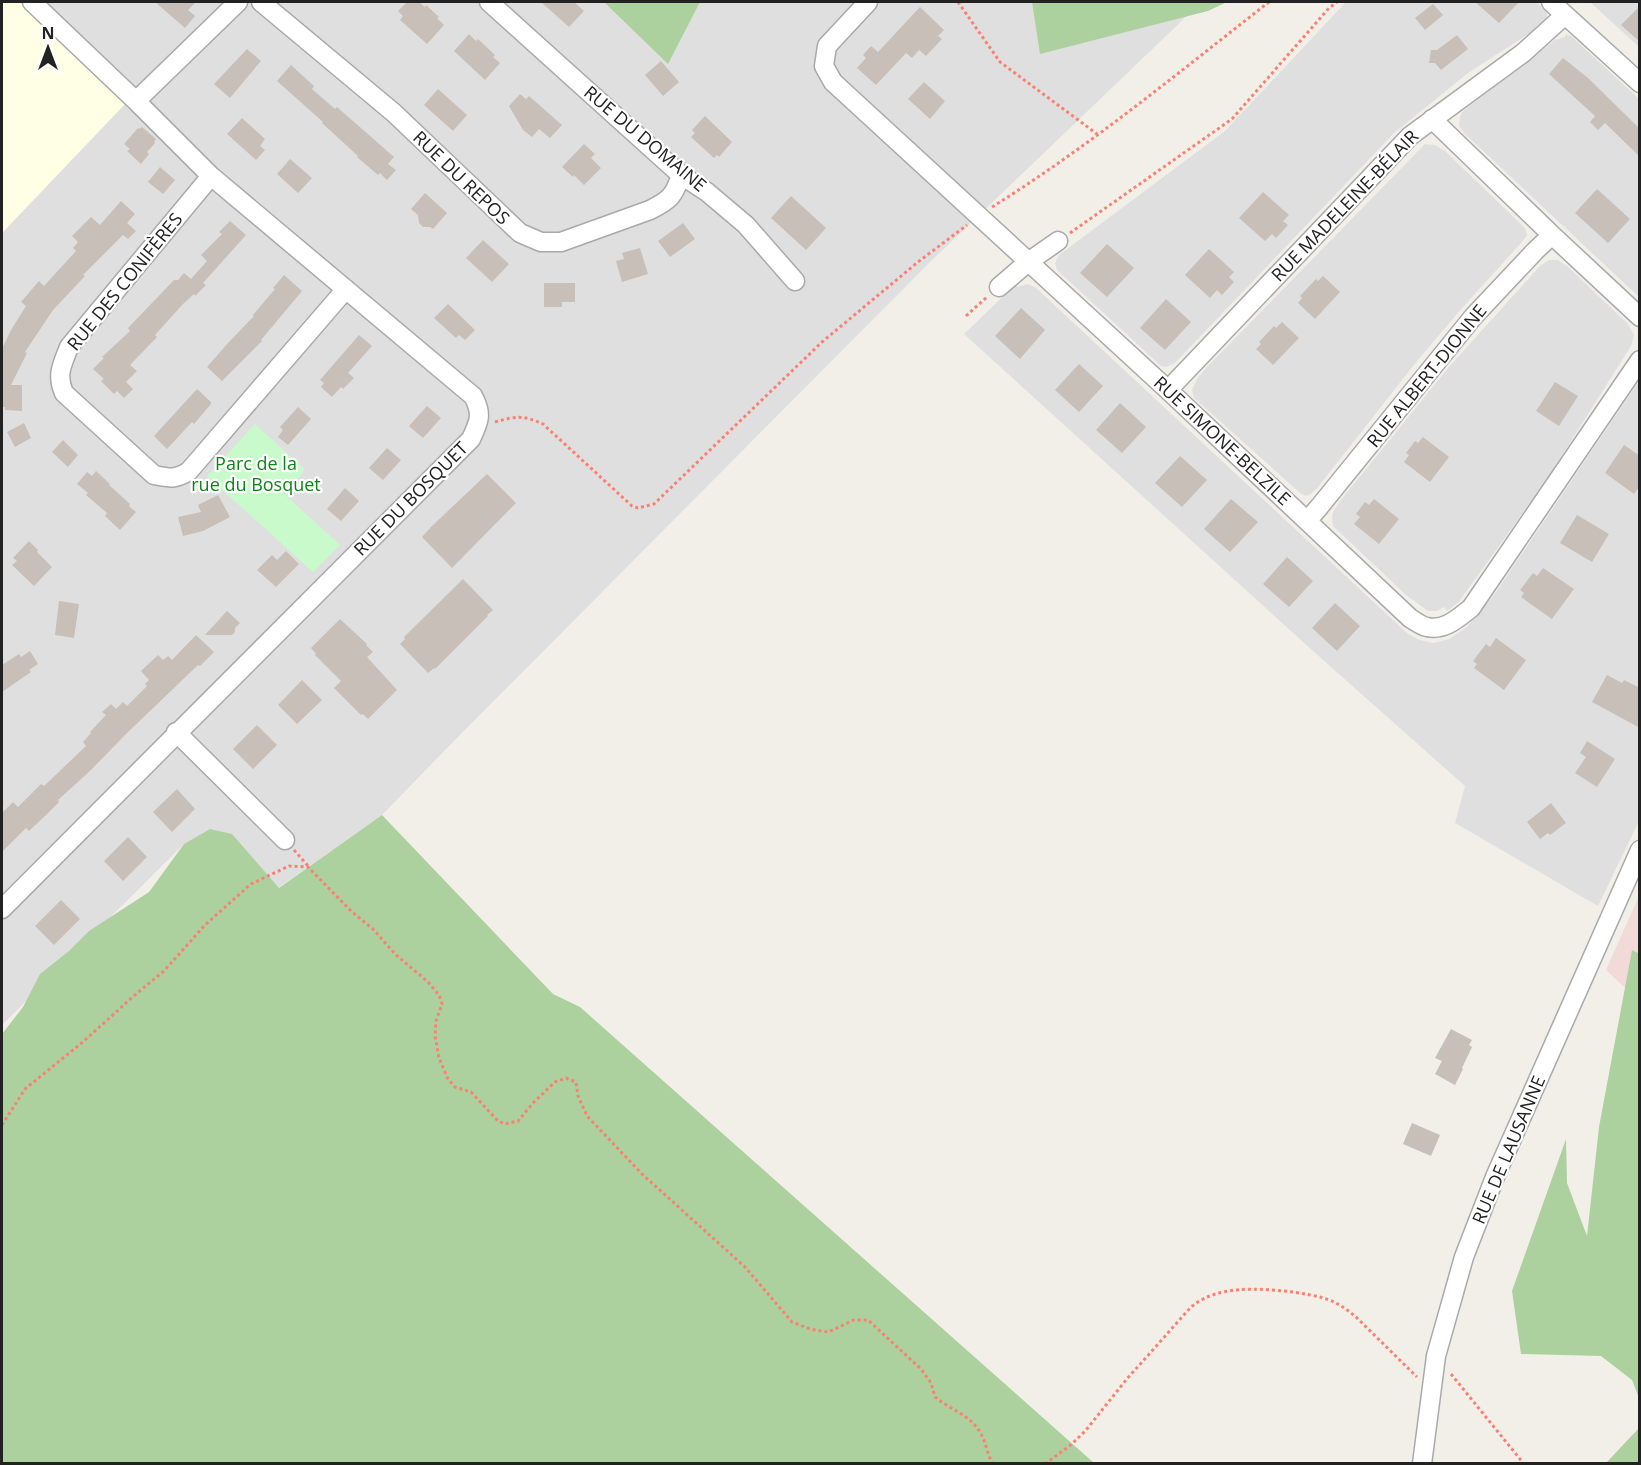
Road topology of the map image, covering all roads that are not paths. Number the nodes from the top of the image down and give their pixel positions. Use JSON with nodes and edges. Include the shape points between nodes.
{"nodes":[{"id":1,"x":32,"y":2,"type":"edge"},
{"id":2,"x":238,"y":2,"type":"edge"},
{"id":3,"x":261,"y":2,"type":"edge"},
{"id":4,"x":489,"y":2,"type":"edge"},
{"id":5,"x":868,"y":2,"type":"edge"},
{"id":6,"x":1551,"y":2,"type":"edge"},
{"id":7,"x":1565,"y":15,"type":"junction"},
{"id":8,"x":1640,"y":83,"type":"edge"},
{"id":9,"x":136,"y":102,"type":"junction"},
{"id":10,"x":1432,"y":119,"type":"junction"},
{"id":11,"x":681,"y":175,"type":"junction"},
{"id":12,"x":211,"y":176,"type":"junction"},
{"id":13,"x":1552,"y":235,"type":"junction"},
{"id":14,"x":1058,"y":241,"type":"road end"},
{"id":15,"x":1028,"y":262,"type":"junction"},
{"id":16,"x":795,"y":281,"type":"dead end"},
{"id":17,"x":346,"y":289,"type":"junction"},
{"id":18,"x":993,"y":291,"type":"road end"},
{"id":19,"x":1640,"y":317,"type":"edge"},
{"id":20,"x":1640,"y":360,"type":"edge"},
{"id":21,"x":1168,"y":390,"type":"junction"},
{"id":22,"x":1306,"y":521,"type":"junction"},
{"id":23,"x":176,"y":732,"type":"junction"},
{"id":24,"x":285,"y":840,"type":"road end"},
{"id":25,"x":1640,"y":850,"type":"edge"},
{"id":26,"x":2,"y":909,"type":"edge"},
{"id":27,"x":1422,"y":1464,"type":"edge"}],
"edges":[{"from":1,"to":9,"type":"street","name":"RUE DU BOSQUET"},
{"from":2,"to":9,"type":"street"},
{"from":3,"to":11,"type":"street","name":"RUE DU REPOS","via":[[394,114],[520,233],[541,242],[561,242],[650,210],[675,193]]},
{"from":4,"to":11,"type":"street","name":"RUE DU DOMAINE"},
{"from":5,"to":15,"type":"street","name":"RUE SIMONE-BELZILE","via":[[827,46],[824,66],[833,82]]},
{"from":6,"to":7,"type":"street"},
{"from":7,"to":8,"type":"street"},
{"from":7,"to":10,"type":"street","name":"RUE MADELEINE-BÉLAIR","via":[[1523,53]]},
{"from":9,"to":12,"type":"street","name":"RUE DU BOSQUET"},
{"from":10,"to":13,"type":"street"},
{"from":10,"to":21,"type":"street","name":"RUE MADELEINE-BÉLAIR","via":[[1410,136]]},
{"from":11,"to":16,"type":"street","name":"RUE DU DOMAINE","via":[[746,225]]},
{"from":12,"to":17,"type":"street","name":"RUE DU BOSQUET"},
{"from":12,"to":17,"type":"street","name":"RUE DES CONIFÈRES","via":[[69,347],[59,380],[64,393],[154,475],[179,477],[189,471]]},
{"from":13,"to":19,"type":"street"},
{"from":13,"to":22,"type":"street","name":"RUE ALBERT-DIONNE","via":[[1473,317]]},
{"from":14,"to":15,"type":"street"},
{"from":15,"to":18,"type":"street"},
{"from":15,"to":21,"type":"street","name":"RUE SIMONE-BELZILE"},
{"from":17,"to":23,"type":"street","name":"RUE DU BOSQUET","via":[[473,396],[479,407],[476,428],[471,439]]},
{"from":20,"to":22,"type":"street","name":"RUE SIMONE-BELZILE","via":[[1471,608],[1451,624],[1426,627],[1410,618]]},
{"from":21,"to":22,"type":"street","name":"RUE SIMONE-BELZILE"},
{"from":23,"to":24,"type":"street"},
{"from":23,"to":26,"type":"street","name":"RUE DU BOSQUET"},
{"from":25,"to":27,"type":"street","name":"RUE DE LAUSANNE","via":[[1495,1177],[1464,1257],[1436,1356]]}]}
